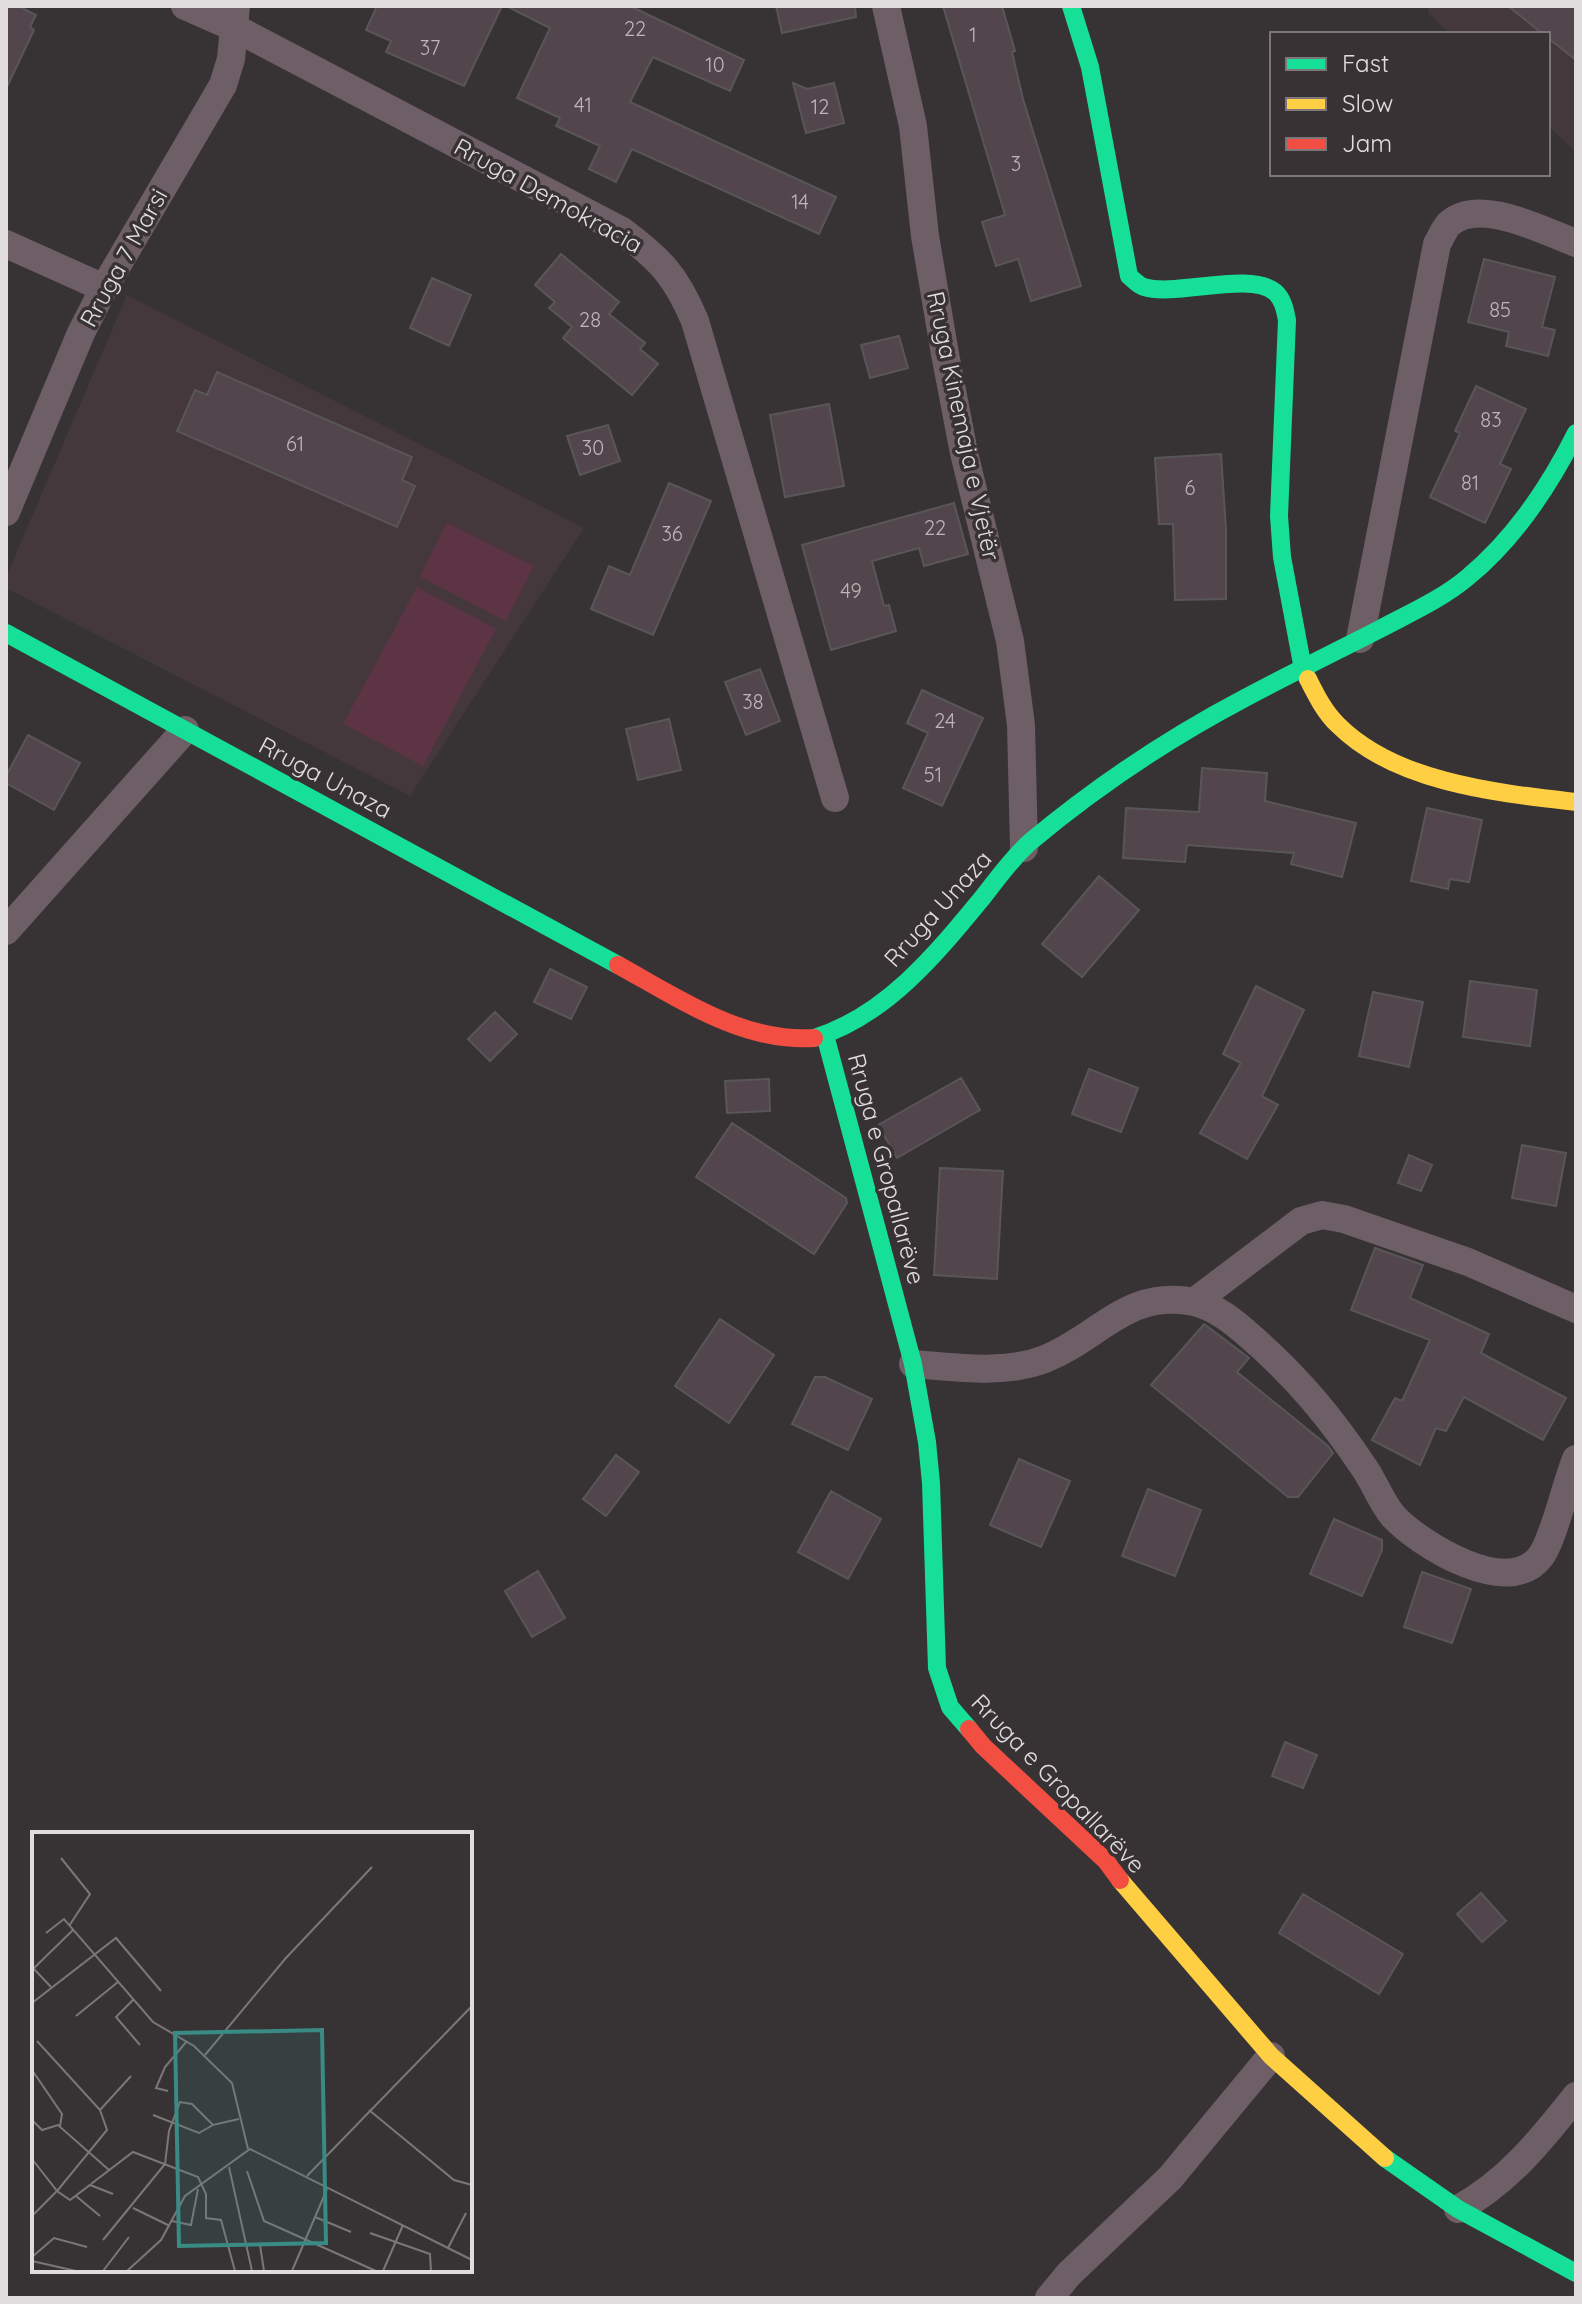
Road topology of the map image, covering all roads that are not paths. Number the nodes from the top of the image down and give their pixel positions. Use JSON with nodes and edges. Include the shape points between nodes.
{"nodes":[{"id":1,"x":185,"y":6,"type":"edge"},
{"id":2,"x":886,"y":6,"type":"edge"},
{"id":3,"x":1071,"y":6,"type":"edge"},
{"id":4,"x":235,"y":17,"type":"edge"},
{"id":5,"x":1576,"y":243,"type":"edge"},
{"id":6,"x":6,"y":244,"type":"edge"},
{"id":7,"x":104,"y":288,"type":"junction"},
{"id":8,"x":1576,"y":433,"type":"edge"},
{"id":9,"x":6,"y":512,"type":"edge"},
{"id":10,"x":6,"y":633,"type":"edge"},
{"id":11,"x":1360,"y":639,"type":"junction"},
{"id":12,"x":1303,"y":669,"type":"junction"},
{"id":13,"x":185,"y":730,"type":"junction"},
{"id":14,"x":835,"y":798,"type":"dead end"},
{"id":15,"x":1576,"y":802,"type":"edge"},
{"id":16,"x":1024,"y":848,"type":"junction"},
{"id":17,"x":6,"y":931,"type":"edge"},
{"id":18,"x":825,"y":1035,"type":"junction"},
{"id":19,"x":1194,"y":1302,"type":"junction"},
{"id":20,"x":1576,"y":1309,"type":"edge"},
{"id":21,"x":913,"y":1364,"type":"junction"},
{"id":22,"x":1576,"y":1459,"type":"edge"},
{"id":23,"x":1271,"y":2056,"type":"junction"},
{"id":24,"x":1576,"y":2096,"type":"edge"},
{"id":25,"x":1458,"y":2209,"type":"junction"},
{"id":26,"x":1576,"y":2273,"type":"edge"},
{"id":27,"x":1049,"y":2298,"type":"edge"}],
"edges":[{"from":1,"to":4,"type":"street","name":"Rruga Demokracia"},
{"from":2,"to":16,"type":"street","name":"Rruga Kinemaja e Vjetër","via":[[913,126],[950,383],[1010,641],[1021,725]]},
{"from":3,"to":12,"type":"street","via":[[1090,67],[1129,276],[1155,289],[1269,288],[1283,300],[1287,320],[1279,516]]},
{"from":4,"to":7,"type":"street","name":"Rruga 7 Marsi","via":[[223,85]]},
{"from":4,"to":14,"type":"street","name":"Rruga Demokracia","via":[[622,231],[656,256],[681,288]]},
{"from":5,"to":11,"type":"street","via":[[1493,213],[1469,212],[1448,224],[1437,244]]},
{"from":6,"to":7,"type":"street"},
{"from":7,"to":9,"type":"street","name":"Rruga 7 Marsi"},
{"from":8,"to":11,"type":"street","name":"Rruga Unaza","via":[[1539,499],[1467,578]]},
{"from":10,"to":13,"type":"street","name":"Rruga Unaza"},
{"from":11,"to":12,"type":"street","name":"Rruga Unaza"},
{"from":12,"to":15,"type":"street","via":[[1336,724],[1362,746],[1405,767],[1488,792]]},
{"from":12,"to":16,"type":"street","name":"Rruga Unaza","via":[[1177,736]]},
{"from":13,"to":17,"type":"street"},
{"from":13,"to":18,"type":"street","name":"Rruga Unaza","via":[[697,1008],[766,1034]]},
{"from":16,"to":18,"type":"street","name":"Rruga Unaza","via":[[949,939],[893,994],[856,1021]]},
{"from":18,"to":21,"type":"street","name":"Rruga e Gropallarëve"},
{"from":19,"to":20,"type":"street","via":[[1301,1221],[1322,1215],[1468,1262]]},
{"from":19,"to":21,"type":"street","via":[[1162,1300],[1131,1307],[1045,1359],[1010,1367]]},
{"from":19,"to":22,"type":"street","via":[[1217,1310],[1287,1367],[1345,1439],[1391,1513],[1412,1534],[1472,1565],[1498,1573],[1524,1571],[1541,1557]]},
{"from":21,"to":23,"type":"street","name":"Rruga e Gropallarëve","via":[[931,1483],[937,1668],[950,1707],[983,1746],[1106,1861]]},
{"from":23,"to":25,"type":"street","name":"Rruga e Gropallarëve","via":[[1379,2154]]},
{"from":23,"to":27,"type":"street","via":[[1170,2178]]},
{"from":24,"to":25,"type":"street","via":[[1508,2174]]},
{"from":25,"to":26,"type":"street","name":"Rruga e Gropallarëve"}]}
